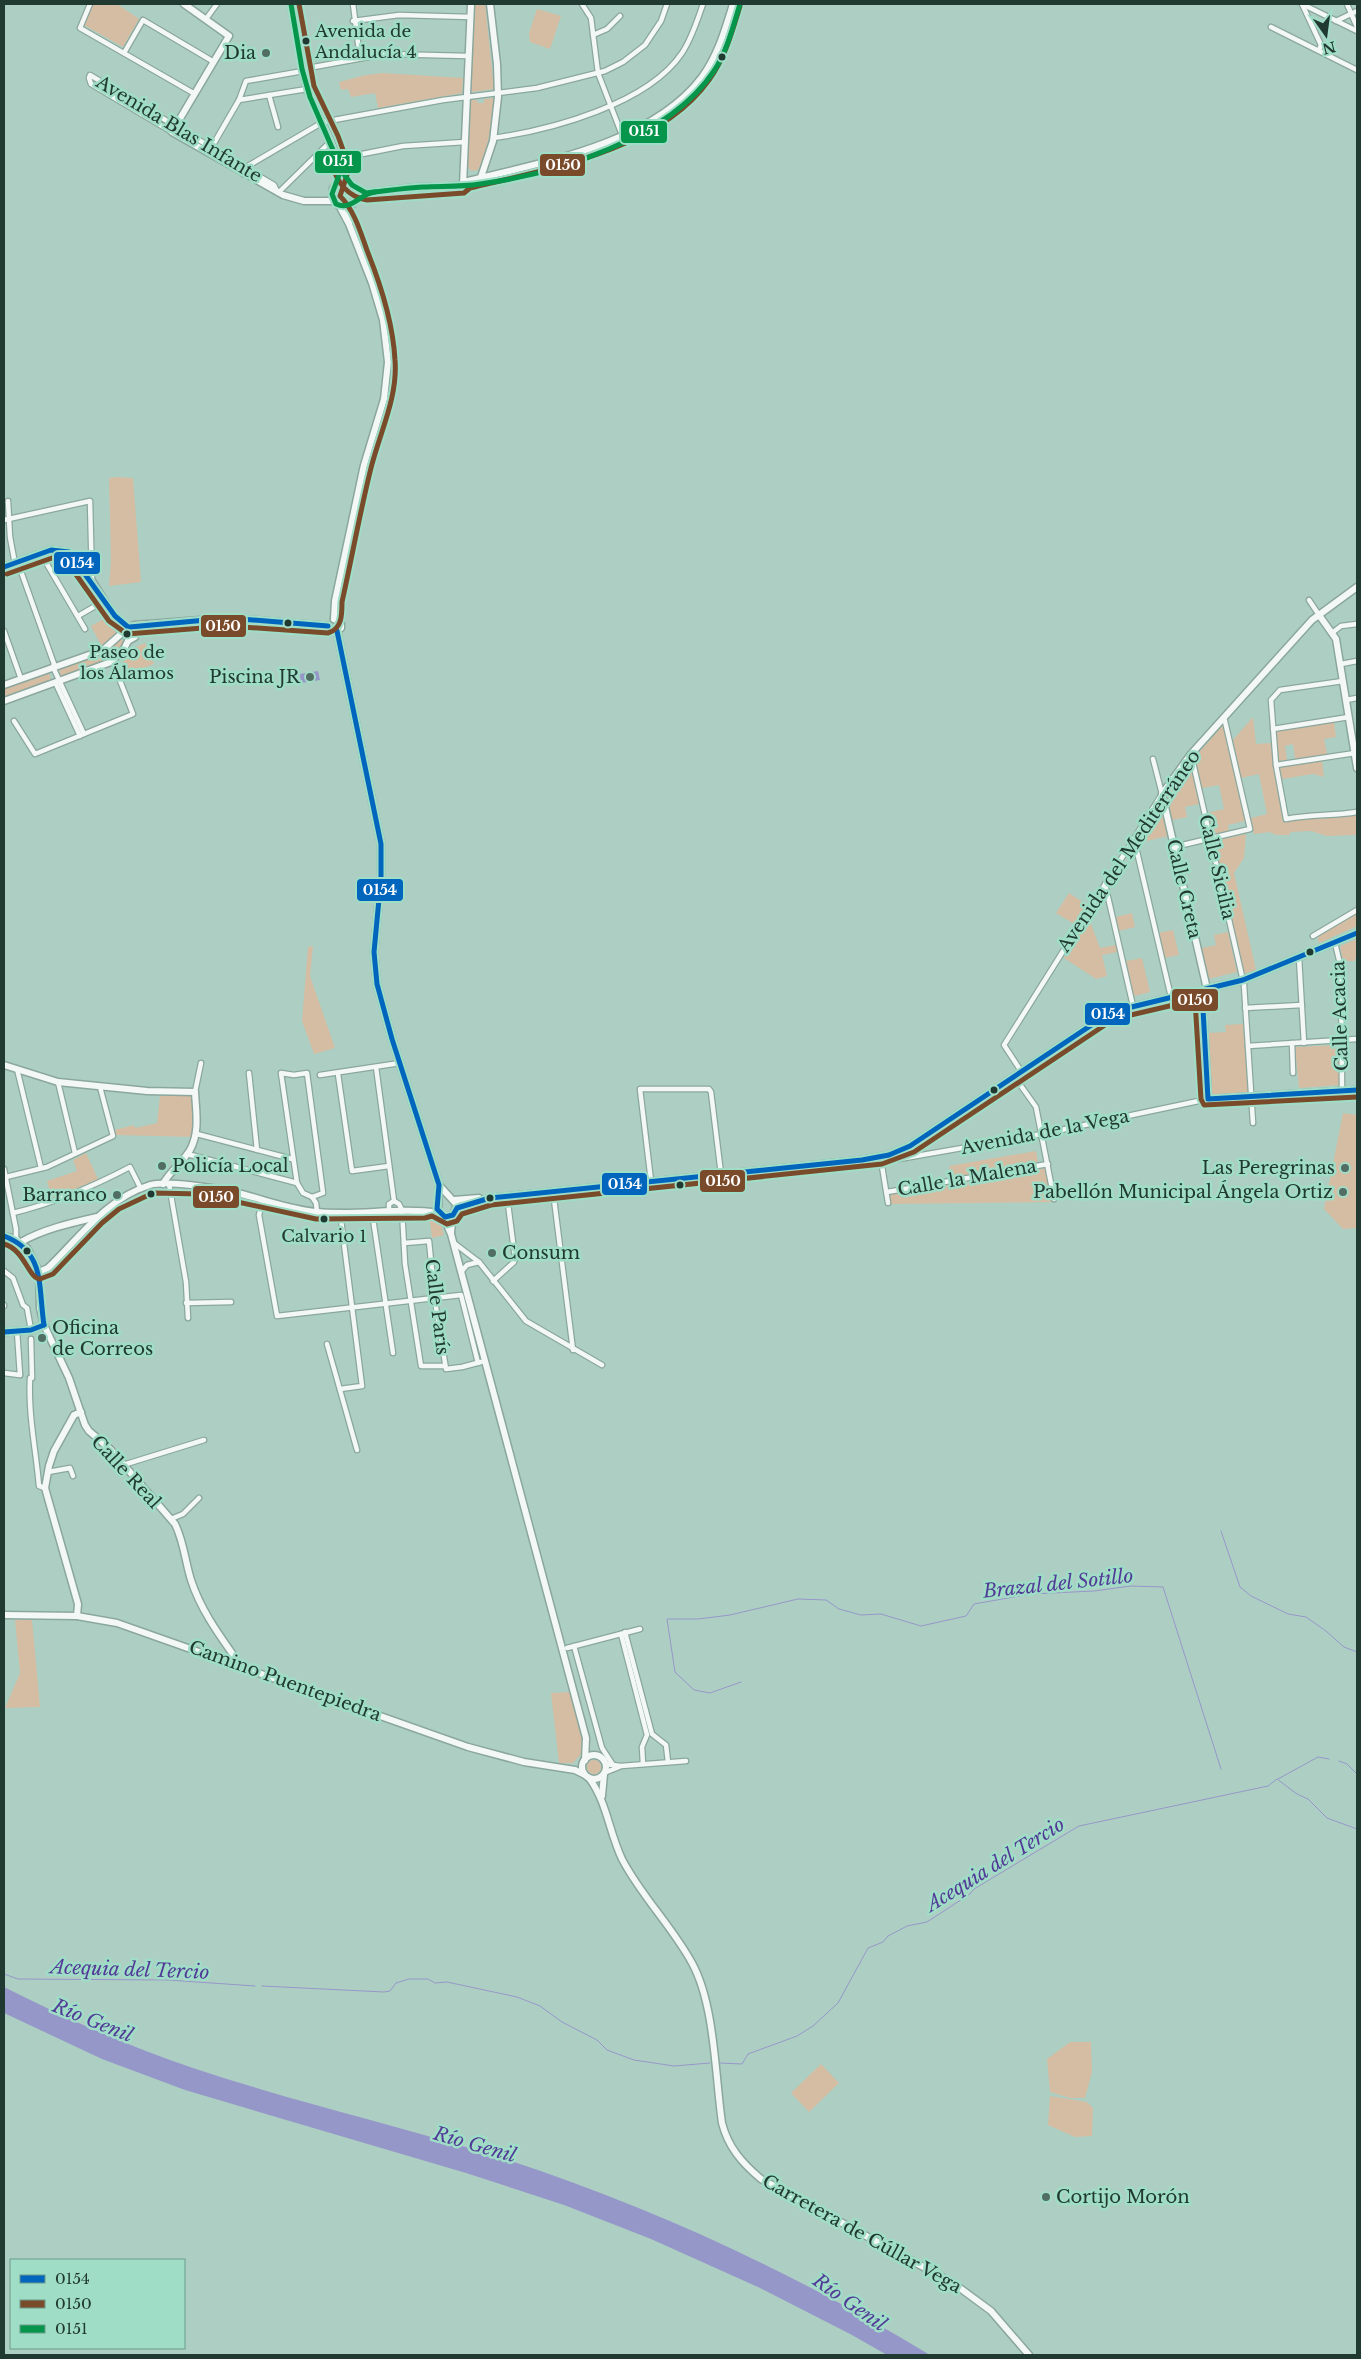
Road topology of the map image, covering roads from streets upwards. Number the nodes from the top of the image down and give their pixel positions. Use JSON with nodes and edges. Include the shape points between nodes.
{"nodes":[{"id":1,"x":90,"y":4,"type":"edge"},
{"id":2,"x":184,"y":4,"type":"edge"},
{"id":3,"x":217,"y":4,"type":"edge"},
{"id":4,"x":353,"y":4,"type":"edge"},
{"id":5,"x":471,"y":4,"type":"edge"},
{"id":6,"x":490,"y":4,"type":"edge"},
{"id":7,"x":582,"y":4,"type":"edge"},
{"id":8,"x":667,"y":4,"type":"edge"},
{"id":9,"x":703,"y":4,"type":"edge"},
{"id":10,"x":733,"y":4,"type":"edge"},
{"id":11,"x":740,"y":4,"type":"edge"},
{"id":12,"x":1302,"y":4,"type":"edge"},
{"id":13,"x":1347,"y":4,"type":"edge"},
{"id":14,"x":292,"y":5,"type":"edge"},
{"id":15,"x":1357,"y":11,"type":"edge"},
{"id":16,"x":1352,"y":14,"type":"junction"},
{"id":17,"x":620,"y":16,"type":"dead end"},
{"id":18,"x":470,"y":17,"type":"junction"},
{"id":19,"x":206,"y":19,"type":"junction"},
{"id":20,"x":353,"y":21,"type":"junction"},
{"id":21,"x":1336,"y":21,"type":"junction"},
{"id":22,"x":1271,"y":26,"type":"dead end"},
{"id":23,"x":1357,"y":27,"type":"edge"},
{"id":24,"x":1357,"y":32,"type":"edge"},
{"id":25,"x":593,"y":35,"type":"junction"},
{"id":26,"x":1319,"y":50,"type":"junction"},
{"id":27,"x":124,"y":53,"type":"junction"},
{"id":28,"x":468,"y":56,"type":"junction"},
{"id":29,"x":360,"y":58,"type":"junction"},
{"id":30,"x":214,"y":62,"type":"junction"},
{"id":31,"x":303,"y":70,"type":"junction"},
{"id":32,"x":1357,"y":70,"type":"edge"},
{"id":33,"x":598,"y":73,"type":"junction"},
{"id":34,"x":307,"y":89,"type":"junction"},
{"id":35,"x":498,"y":92,"type":"junction"},
{"id":36,"x":195,"y":94,"type":"junction"},
{"id":37,"x":270,"y":95,"type":"junction"},
{"id":38,"x":467,"y":96,"type":"junction"},
{"id":39,"x":239,"y":100,"type":"junction"},
{"id":40,"x":610,"y":105,"type":"junction"},
{"id":41,"x":323,"y":122,"type":"junction"},
{"id":42,"x":278,"y":127,"type":"dead end"},
{"id":43,"x":174,"y":129,"type":"junction"},
{"id":44,"x":622,"y":134,"type":"junction"},
{"id":45,"x":493,"y":138,"type":"junction"},
{"id":46,"x":331,"y":141,"type":"junction"},
{"id":47,"x":465,"y":142,"type":"junction"},
{"id":48,"x":210,"y":150,"type":"junction"},
{"id":49,"x":337,"y":159,"type":"junction"},
{"id":50,"x":340,"y":169,"type":"junction"},
{"id":51,"x":464,"y":169,"type":"junction"},
{"id":52,"x":245,"y":171,"type":"junction"},
{"id":53,"x":481,"y":178,"type":"junction"},
{"id":54,"x":348,"y":182,"type":"junction"},
{"id":55,"x":337,"y":184,"type":"junction"},
{"id":56,"x":463,"y":184,"type":"junction"},
{"id":57,"x":356,"y":190,"type":"junction"},
{"id":58,"x":278,"y":193,"type":"junction"},
{"id":59,"x":366,"y":193,"type":"junction"},
{"id":60,"x":332,"y":194,"type":"junction"},
{"id":61,"x":357,"y":198,"type":"junction"},
{"id":62,"x":320,"y":200,"type":"junction"},
{"id":63,"x":334,"y":201,"type":"junction"},
{"id":64,"x":351,"y":205,"type":"junction"},
{"id":65,"x":340,"y":206,"type":"junction"},
{"id":66,"x":349,"y":224,"type":"junction"},
{"id":67,"x":8,"y":501,"type":"dead end"},
{"id":68,"x":6,"y":519,"type":"edge"},
{"id":69,"x":42,"y":554,"type":"junction"},
{"id":70,"x":16,"y":563,"type":"junction"},
{"id":71,"x":4,"y":567,"type":"edge"},
{"id":72,"x":92,"y":582,"type":"junction"},
{"id":73,"x":1357,"y":587,"type":"edge"},
{"id":74,"x":1309,"y":600,"type":"dead end"},
{"id":75,"x":104,"y":601,"type":"junction"},
{"id":76,"x":1319,"y":614,"type":"junction"},
{"id":77,"x":78,"y":616,"type":"junction"},
{"id":78,"x":334,"y":619,"type":"junction"},
{"id":79,"x":1357,"y":624,"type":"edge"},
{"id":80,"x":328,"y":626,"type":"junction"},
{"id":81,"x":85,"y":629,"type":"dead end"},
{"id":82,"x":127,"y":630,"type":"junction"},
{"id":83,"x":4,"y":631,"type":"edge"},
{"id":84,"x":336,"y":631,"type":"junction"},
{"id":85,"x":1332,"y":633,"type":"junction"},
{"id":86,"x":6,"y":641,"type":"edge"},
{"id":87,"x":128,"y":641,"type":"junction"},
{"id":88,"x":1357,"y":661,"type":"edge"},
{"id":89,"x":1340,"y":664,"type":"junction"},
{"id":90,"x":52,"y":667,"type":"junction"},
{"id":91,"x":119,"y":678,"type":"dead end"},
{"id":92,"x":21,"y":679,"type":"junction"},
{"id":93,"x":57,"y":680,"type":"junction"},
{"id":94,"x":1343,"y":681,"type":"junction"},
{"id":95,"x":4,"y":686,"type":"edge"},
{"id":96,"x":1357,"y":698,"type":"edge"},
{"id":97,"x":1346,"y":700,"type":"junction"},
{"id":98,"x":4,"y":701,"type":"edge"},
{"id":99,"x":1224,"y":717,"type":"junction"},
{"id":100,"x":1349,"y":717,"type":"junction"},
{"id":101,"x":14,"y":721,"type":"dead end"},
{"id":102,"x":1273,"y":729,"type":"junction"},
{"id":103,"x":1354,"y":731,"type":"edge"},
{"id":104,"x":82,"y":735,"type":"junction"},
{"id":105,"x":1355,"y":753,"type":"junction"},
{"id":106,"x":1191,"y":754,"type":"junction"},
{"id":107,"x":1153,"y":759,"type":"dead end"},
{"id":108,"x":1276,"y":765,"type":"junction"},
{"id":109,"x":1357,"y":768,"type":"edge"},
{"id":110,"x":1162,"y":794,"type":"junction"},
{"id":111,"x":1357,"y":812,"type":"edge"},
{"id":112,"x":1210,"y":838,"type":"junction"},
{"id":113,"x":1134,"y":839,"type":"junction"},
{"id":114,"x":1174,"y":847,"type":"junction"},
{"id":115,"x":1105,"y":884,"type":"junction"},
{"id":116,"x":1357,"y":910,"type":"edge"},
{"id":117,"x":1357,"y":933,"type":"edge"},
{"id":118,"x":1313,"y":936,"type":"dead end"},
{"id":119,"x":1335,"y":943,"type":"junction"},
{"id":120,"x":1299,"y":958,"type":"junction"},
{"id":121,"x":1243,"y":980,"type":"junction"},
{"id":122,"x":1204,"y":990,"type":"junction"},
{"id":123,"x":1171,"y":997,"type":"junction"},
{"id":124,"x":1302,"y":1005,"type":"junction"},
{"id":125,"x":1134,"y":1006,"type":"junction"},
{"id":126,"x":1245,"y":1008,"type":"junction"},
{"id":127,"x":1357,"y":1039,"type":"edge"},
{"id":128,"x":1342,"y":1040,"type":"junction"},
{"id":129,"x":1292,"y":1043,"type":"junction"},
{"id":130,"x":1304,"y":1043,"type":"junction"},
{"id":131,"x":1248,"y":1046,"type":"junction"},
{"id":132,"x":201,"y":1063,"type":"dead end"},
{"id":133,"x":400,"y":1064,"type":"junction"},
{"id":134,"x":4,"y":1065,"type":"edge"},
{"id":135,"x":376,"y":1067,"type":"junction"},
{"id":136,"x":17,"y":1070,"type":"junction"},
{"id":137,"x":1021,"y":1071,"type":"junction"},
{"id":138,"x":248,"y":1072,"type":"dead end"},
{"id":139,"x":1293,"y":1073,"type":"dead end"},
{"id":140,"x":338,"y":1074,"type":"junction"},
{"id":141,"x":320,"y":1075,"type":"dead end"},
{"id":142,"x":1014,"y":1076,"type":"junction"},
{"id":143,"x":58,"y":1082,"type":"junction"},
{"id":144,"x":100,"y":1087,"type":"junction"},
{"id":145,"x":1342,"y":1090,"type":"junction"},
{"id":146,"x":1357,"y":1090,"type":"edge"},
{"id":147,"x":195,"y":1092,"type":"junction"},
{"id":148,"x":1251,"y":1096,"type":"junction"},
{"id":149,"x":1208,"y":1099,"type":"junction"},
{"id":150,"x":1252,"y":1122,"type":"dead end"},
{"id":151,"x":197,"y":1134,"type":"junction"},
{"id":152,"x":1042,"y":1134,"type":"junction"},
{"id":153,"x":911,"y":1147,"type":"junction"},
{"id":154,"x":256,"y":1150,"type":"junction"},
{"id":155,"x":75,"y":1153,"type":"junction"},
{"id":156,"x":187,"y":1154,"type":"junction"},
{"id":157,"x":916,"y":1156,"type":"junction"},
{"id":158,"x":894,"y":1157,"type":"junction"},
{"id":159,"x":292,"y":1159,"type":"junction"},
{"id":160,"x":881,"y":1160,"type":"junction"},
{"id":161,"x":1048,"y":1164,"type":"junction"},
{"id":162,"x":389,"y":1166,"type":"junction"},
{"id":163,"x":41,"y":1168,"type":"junction"},
{"id":164,"x":4,"y":1169,"type":"edge"},
{"id":165,"x":721,"y":1174,"type":"junction"},
{"id":166,"x":6,"y":1177,"type":"junction"},
{"id":167,"x":651,"y":1181,"type":"junction"},
{"id":168,"x":297,"y":1183,"type":"junction"},
{"id":169,"x":166,"y":1184,"type":"junction"},
{"id":170,"x":438,"y":1185,"type":"junction"},
{"id":171,"x":142,"y":1189,"type":"junction"},
{"id":172,"x":553,"y":1191,"type":"junction"},
{"id":173,"x":887,"y":1192,"type":"junction"},
{"id":174,"x":507,"y":1196,"type":"junction"},
{"id":175,"x":312,"y":1197,"type":"junction"},
{"id":176,"x":452,"y":1198,"type":"junction"},
{"id":177,"x":490,"y":1198,"type":"junction"},
{"id":178,"x":1054,"y":1199,"type":"dead end"},
{"id":179,"x":263,"y":1200,"type":"junction"},
{"id":180,"x":394,"y":1201,"type":"junction"},
{"id":181,"x":438,"y":1203,"type":"junction"},
{"id":182,"x":888,"y":1203,"type":"dead end"},
{"id":183,"x":457,"y":1208,"type":"junction"},
{"id":184,"x":390,"y":1210,"type":"junction"},
{"id":185,"x":402,"y":1210,"type":"junction"},
{"id":186,"x":425,"y":1211,"type":"junction"},
{"id":187,"x":317,"y":1212,"type":"junction"},
{"id":188,"x":340,"y":1212,"type":"junction"},
{"id":189,"x":372,"y":1212,"type":"junction"},
{"id":190,"x":13,"y":1213,"type":"junction"},
{"id":191,"x":441,"y":1215,"type":"junction"},
{"id":192,"x":453,"y":1215,"type":"junction"},
{"id":193,"x":97,"y":1217,"type":"junction"},
{"id":194,"x":83,"y":1220,"type":"junction"},
{"id":195,"x":88,"y":1227,"type":"junction"},
{"id":196,"x":451,"y":1234,"type":"junction"},
{"id":197,"x":4,"y":1236,"type":"edge"},
{"id":198,"x":19,"y":1241,"type":"junction"},
{"id":199,"x":404,"y":1243,"type":"junction"},
{"id":200,"x":454,"y":1243,"type":"junction"},
{"id":201,"x":478,"y":1262,"type":"junction"},
{"id":202,"x":4,"y":1271,"type":"edge"},
{"id":203,"x":39,"y":1272,"type":"junction"},
{"id":204,"x":461,"y":1272,"type":"junction"},
{"id":205,"x":493,"y":1281,"type":"junction"},
{"id":206,"x":434,"y":1298,"type":"junction"},
{"id":207,"x":411,"y":1301,"type":"junction"},
{"id":208,"x":231,"y":1302,"type":"dead end"},
{"id":209,"x":186,"y":1303,"type":"junction"},
{"id":210,"x":385,"y":1304,"type":"junction"},
{"id":211,"x":352,"y":1309,"type":"junction"},
{"id":212,"x":188,"y":1318,"type":"dead end"},
{"id":213,"x":44,"y":1326,"type":"junction"},
{"id":214,"x":30,"y":1330,"type":"junction"},
{"id":215,"x":17,"y":1331,"type":"junction"},
{"id":216,"x":4,"y":1332,"type":"edge"},
{"id":217,"x":31,"y":1339,"type":"dead end"},
{"id":218,"x":328,"y":1344,"type":"dead end"},
{"id":219,"x":481,"y":1345,"type":"junction"},
{"id":220,"x":474,"y":1347,"type":"junction"},
{"id":221,"x":573,"y":1350,"type":"junction"},
{"id":222,"x":393,"y":1353,"type":"dead end"},
{"id":223,"x":486,"y":1361,"type":"junction"},
{"id":224,"x":478,"y":1363,"type":"junction"},
{"id":225,"x":602,"y":1365,"type":"dead end"},
{"id":226,"x":445,"y":1368,"type":"junction"},
{"id":227,"x":4,"y":1373,"type":"edge"},
{"id":228,"x":20,"y":1375,"type":"junction"},
{"id":229,"x":30,"y":1378,"type":"junction"},
{"id":230,"x":340,"y":1389,"type":"junction"},
{"id":231,"x":81,"y":1412,"type":"junction"},
{"id":232,"x":204,"y":1440,"type":"dead end"},
{"id":233,"x":357,"y":1450,"type":"dead end"},
{"id":234,"x":123,"y":1465,"type":"junction"},
{"id":235,"x":48,"y":1472,"type":"junction"},
{"id":236,"x":73,"y":1476,"type":"dead end"},
{"id":237,"x":45,"y":1488,"type":"junction"},
{"id":238,"x":199,"y":1498,"type":"dead end"},
{"id":239,"x":171,"y":1519,"type":"junction"},
{"id":240,"x":4,"y":1616,"type":"edge"},
{"id":241,"x":77,"y":1616,"type":"junction"},
{"id":242,"x":640,"y":1628,"type":"dead end"},
{"id":243,"x":623,"y":1633,"type":"junction"},
{"id":244,"x":574,"y":1646,"type":"junction"},
{"id":245,"x":567,"y":1648,"type":"dead end"},
{"id":246,"x":233,"y":1662,"type":"junction"},
{"id":247,"x":586,"y":1738,"type":"junction"},
{"id":248,"x":598,"y":1756,"type":"junction"},
{"id":249,"x":585,"y":1760,"type":"junction"},
{"id":250,"x":686,"y":1761,"type":"dead end"},
{"id":251,"x":668,"y":1762,"type":"junction"},
{"id":252,"x":606,"y":1764,"type":"junction"},
{"id":253,"x":644,"y":1764,"type":"junction"},
{"id":254,"x":613,"y":1765,"type":"junction"},
{"id":255,"x":621,"y":1766,"type":"junction"},
{"id":256,"x":563,"y":1768,"type":"junction"},
{"id":257,"x":604,"y":1773,"type":"junction"},
{"id":258,"x":587,"y":1776,"type":"junction"},
{"id":259,"x":602,"y":1799,"type":"junction"},
{"id":260,"x":1029,"y":2355,"type":"edge"}],
"edges":[{"from":1,"to":27,"type":"street","via":[[80,28]]},
{"from":2,"to":19,"type":"street"},
{"from":3,"to":19,"type":"street"},
{"from":4,"to":20,"type":"street"},
{"from":5,"to":18,"type":"street"},
{"from":6,"to":35,"type":"street"},
{"from":7,"to":25,"type":"street","via":[[590,13]]},
{"from":8,"to":33,"type":"street","via":[[645,45],[623,62]]},
{"from":9,"to":40,"type":"street","via":[[682,53],[668,69],[643,90]]},
{"from":10,"to":44,"type":"street","via":[[719,48],[694,86],[668,111]]},
{"from":11,"to":53,"type":"street","via":[[716,67],[698,93],[676,112],[640,133],[594,153],[545,169]]},
{"from":12,"to":21,"type":"street"},
{"from":12,"to":26,"type":"street","via":[[1321,45]]},
{"from":13,"to":16,"type":"street"},
{"from":14,"to":31,"type":"street"},
{"from":15,"to":16,"type":"street"},
{"from":16,"to":21,"type":"street"},
{"from":16,"to":23,"type":"street"},
{"from":17,"to":25,"type":"street","via":[[607,29]]},
{"from":18,"to":20,"type":"street","via":[[399,15]]},
{"from":18,"to":28,"type":"street"},
{"from":19,"to":30,"type":"street","via":[[229,36]]},
{"from":20,"to":29,"type":"street"},
{"from":21,"to":24,"type":"street"},
{"from":22,"to":26,"type":"street"},
{"from":25,"to":33,"type":"street"},
{"from":26,"to":32,"type":"street"},
{"from":27,"to":30,"type":"street","via":[[143,20]]},
{"from":27,"to":36,"type":"street"},
{"from":28,"to":29,"type":"street","via":[[393,53]]},
{"from":28,"to":38,"type":"street"},
{"from":29,"to":31,"type":"street"},
{"from":30,"to":36,"type":"street"},
{"from":31,"to":34,"type":"street"},
{"from":31,"to":39,"type":"street","via":[[246,82]]},
{"from":33,"to":35,"type":"street","via":[[537,88]]},
{"from":33,"to":40,"type":"street"},
{"from":34,"to":37,"type":"street"},
{"from":34,"to":41,"type":"street"},
{"from":35,"to":38,"type":"street"},
{"from":35,"to":45,"type":"street"},
{"from":36,"to":43,"type":"street"},
{"from":37,"to":39,"type":"street"},
{"from":37,"to":42,"type":"street"},
{"from":38,"to":41,"type":"street"},
{"from":38,"to":47,"type":"street"},
{"from":39,"to":48,"type":"street"},
{"from":40,"to":44,"type":"street"},
{"from":40,"to":45,"type":"street","via":[[545,127]]},
{"from":41,"to":46,"type":"street"},
{"from":41,"to":52,"type":"street"},
{"from":43,"to":43,"type":"street","name":"Avenida Blas Infante","via":[[91,84],[90,75]]},
{"from":43,"to":48,"type":"street","name":"Avenida Blas Infante"},
{"from":44,"to":53,"type":"street","via":[[548,162]]},
{"from":45,"to":53,"type":"street"},
{"from":46,"to":49,"type":"street"},
{"from":46,"to":58,"type":"street"},
{"from":47,"to":49,"type":"street","via":[[403,146]]},
{"from":47,"to":51,"type":"street"},
{"from":48,"to":52,"type":"street","name":"Avenida Blas Infante"},
{"from":49,"to":50,"type":"street"},
{"from":50,"to":54,"type":"street"},
{"from":50,"to":55,"type":"street"},
{"from":51,"to":53,"type":"street"},
{"from":51,"to":56,"type":"street"},
{"from":52,"to":58,"type":"street","name":"Avenida Blas Infante"},
{"from":53,"to":56,"type":"street"},
{"from":54,"to":55,"type":"street"},
{"from":54,"to":57,"type":"street"},
{"from":55,"to":60,"type":"street"},
{"from":56,"to":59,"type":"street"},
{"from":57,"to":59,"type":"street"},
{"from":57,"to":61,"type":"street"},
{"from":58,"to":62,"type":"street","name":"Avenida Blas Infante","via":[[294,199]]},
{"from":59,"to":61,"type":"street"},
{"from":60,"to":62,"type":"street","name":"Avenida Blas Infante"},
{"from":60,"to":63,"type":"street"},
{"from":61,"to":64,"type":"street"},
{"from":62,"to":63,"type":"street","name":"Avenida Blas Infante"},
{"from":63,"to":65,"type":"street"},
{"from":64,"to":65,"type":"street"},
{"from":64,"to":66,"type":"street"},
{"from":65,"to":66,"type":"street"},
{"from":66,"to":78,"type":"street","via":[[377,300],[386,336],[388,362],[384,399],[364,465]]},
{"from":67,"to":68,"type":"street"},
{"from":68,"to":70,"type":"street"},
{"from":68,"to":72,"type":"street","via":[[90,500]]},
{"from":69,"to":70,"type":"street"},
{"from":69,"to":72,"type":"street","via":[[57,549],[69,552]]},
{"from":69,"to":77,"type":"street"},
{"from":70,"to":71,"type":"street"},
{"from":70,"to":90,"type":"street","via":[[54,664]]},
{"from":72,"to":75,"type":"street"},
{"from":73,"to":76,"type":"street","name":"Avenida del Mediterráneo"},
{"from":74,"to":76,"type":"street"},
{"from":75,"to":77,"type":"street"},
{"from":75,"to":82,"type":"street"},
{"from":76,"to":85,"type":"street"},
{"from":76,"to":99,"type":"street","name":"Avenida del Mediterráneo"},
{"from":77,"to":81,"type":"street"},
{"from":78,"to":80,"type":"street"},
{"from":78,"to":84,"type":"street","via":[[341,623],[341,628]]},
{"from":79,"to":85,"type":"street","via":[[1341,626]]},
{"from":80,"to":82,"type":"street","via":[[228,618],[140,625]]},
{"from":80,"to":84,"type":"street"},
{"from":82,"to":87,"type":"street","via":[[124,639]]},
{"from":82,"to":87,"type":"street","via":[[135,637]]},
{"from":82,"to":90,"type":"street","via":[[103,650]]},
{"from":83,"to":86,"type":"street"},
{"from":84,"to":133,"type":"street","via":[[379,831],[381,862],[375,931],[376,966],[382,1006]]},
{"from":85,"to":89,"type":"street"},
{"from":86,"to":92,"type":"street"},
{"from":87,"to":93,"type":"street","via":[[124,650],[111,662]]},
{"from":88,"to":89,"type":"street"},
{"from":89,"to":94,"type":"street"},
{"from":90,"to":92,"type":"street"},
{"from":90,"to":93,"type":"street"},
{"from":91,"to":104,"type":"street","via":[[133,714]]},
{"from":92,"to":95,"type":"street"},
{"from":93,"to":98,"type":"street"},
{"from":93,"to":104,"type":"street"},
{"from":94,"to":97,"type":"street"},
{"from":94,"to":102,"type":"street","via":[[1280,690],[1271,700]]},
{"from":96,"to":97,"type":"street"},
{"from":97,"to":100,"type":"street"},
{"from":99,"to":106,"type":"street","name":"Avenida del Mediterráneo"},
{"from":99,"to":112,"type":"street","via":[[1250,829]]},
{"from":100,"to":102,"type":"street"},
{"from":100,"to":103,"type":"street"},
{"from":101,"to":104,"type":"street","via":[[35,754]]},
{"from":102,"to":108,"type":"street"},
{"from":103,"to":105,"type":"street"},
{"from":105,"to":108,"type":"street"},
{"from":105,"to":109,"type":"street"},
{"from":106,"to":110,"type":"street","name":"Avenida del Mediterráneo"},
{"from":106,"to":112,"type":"street","name":"Calle Sicilia"},
{"from":107,"to":110,"type":"street","name":"Calle Creta"},
{"from":108,"to":111,"type":"street","via":[[1286,819],[1310,814],[1331,816]]},
{"from":110,"to":113,"type":"street","name":"Avenida del Mediterráneo"},
{"from":110,"to":114,"type":"street","name":"Calle Creta"},
{"from":112,"to":114,"type":"street"},
{"from":112,"to":121,"type":"street","name":"Calle Sicilia"},
{"from":113,"to":115,"type":"street","name":"Avenida del Mediterráneo"},
{"from":113,"to":123,"type":"street"},
{"from":114,"to":122,"type":"street","name":"Calle Creta"},
{"from":115,"to":125,"type":"street"},
{"from":115,"to":137,"type":"street","name":"Avenida del Mediterráneo","via":[[1004,1045]]},
{"from":116,"to":118,"type":"street"},
{"from":117,"to":119,"type":"street"},
{"from":119,"to":120,"type":"street"},
{"from":119,"to":128,"type":"street","name":"Calle Acacia","via":[[1341,968]]},
{"from":120,"to":121,"type":"street"},
{"from":120,"to":124,"type":"street"},
{"from":121,"to":122,"type":"street"},
{"from":121,"to":126,"type":"street","name":"Calle Sicilia"},
{"from":122,"to":123,"type":"street"},
{"from":122,"to":149,"type":"street","name":"Calle Creta"},
{"from":123,"to":125,"type":"street"},
{"from":124,"to":126,"type":"street"},
{"from":124,"to":130,"type":"street"},
{"from":125,"to":137,"type":"street","via":[[1111,1012],[1095,1021]]},
{"from":126,"to":131,"type":"street","name":"Calle Sicilia"},
{"from":127,"to":128,"type":"street"},
{"from":128,"to":130,"type":"street"},
{"from":128,"to":145,"type":"street","name":"Calle Acacia"},
{"from":129,"to":130,"type":"street"},
{"from":129,"to":131,"type":"street"},
{"from":129,"to":139,"type":"street"},
{"from":131,"to":148,"type":"street","name":"Calle Sicilia"},
{"from":132,"to":147,"type":"street"},
{"from":133,"to":135,"type":"street"},
{"from":133,"to":170,"type":"street"},
{"from":134,"to":136,"type":"street"},
{"from":135,"to":140,"type":"street"},
{"from":135,"to":162,"type":"street"},
{"from":136,"to":143,"type":"street"},
{"from":136,"to":163,"type":"street"},
{"from":137,"to":142,"type":"street"},
{"from":138,"to":154,"type":"street"},
{"from":140,"to":141,"type":"street"},
{"from":140,"to":162,"type":"street","via":[[352,1171]]},
{"from":142,"to":152,"type":"street","via":[[1036,1107]]},
{"from":142,"to":153,"type":"street"},
{"from":143,"to":144,"type":"street"},
{"from":143,"to":155,"type":"street"},
{"from":144,"to":147,"type":"street","via":[[147,1092]]},
{"from":144,"to":155,"type":"street","via":[[113,1136]]},
{"from":145,"to":146,"type":"street"},
{"from":145,"to":148,"type":"street"},
{"from":147,"to":151,"type":"street"},
{"from":148,"to":149,"type":"street"},
{"from":148,"to":150,"type":"street","name":"Calle Sicilia"},
{"from":149,"to":152,"type":"street","name":"Avenida de la Vega"},
{"from":151,"to":154,"type":"street"},
{"from":151,"to":156,"type":"street"},
{"from":152,"to":157,"type":"street","name":"Avenida de la Vega"},
{"from":152,"to":161,"type":"street"},
{"from":153,"to":157,"type":"street"},
{"from":153,"to":158,"type":"street"},
{"from":154,"to":159,"type":"street"},
{"from":155,"to":163,"type":"street"},
{"from":156,"to":168,"type":"street"},
{"from":156,"to":169,"type":"street","via":[[171,1172]]},
{"from":157,"to":158,"type":"street","name":"Avenida de la Vega"},
{"from":158,"to":160,"type":"street"},
{"from":159,"to":168,"type":"street"},
{"from":159,"to":175,"type":"street","via":[[281,1073],[307,1073],[323,1193]]},
{"from":160,"to":165,"type":"street"},
{"from":160,"to":173,"type":"street","name":"Calle la Malena"},
{"from":161,"to":173,"type":"street","name":"Calle la Malena"},
{"from":161,"to":178,"type":"street"},
{"from":162,"to":180,"type":"street"},
{"from":163,"to":166,"type":"street"},
{"from":164,"to":166,"type":"street"},
{"from":165,"to":167,"type":"street"},
{"from":165,"to":167,"type":"street","via":[[709,1089],[640,1089]]},
{"from":166,"to":190,"type":"street"},
{"from":167,"to":172,"type":"street"},
{"from":168,"to":175,"type":"street"},
{"from":169,"to":171,"type":"street"},
{"from":169,"to":179,"type":"street","via":[[232,1192]]},
{"from":169,"to":209,"type":"street","via":[[186,1282]]},
{"from":170,"to":176,"type":"street"},
{"from":170,"to":181,"type":"street"},
{"from":171,"to":190,"type":"street","via":[[130,1167],[85,1190],[41,1207]]},
{"from":171,"to":193,"type":"street"},
{"from":172,"to":174,"type":"street"},
{"from":172,"to":221,"type":"street"},
{"from":173,"to":182,"type":"street","name":"Calle la Malena"},
{"from":174,"to":177,"type":"street"},
{"from":174,"to":205,"type":"street","via":[[515,1258]]},
{"from":175,"to":187,"type":"street"},
{"from":176,"to":177,"type":"street"},
{"from":176,"to":181,"type":"street"},
{"from":176,"to":183,"type":"street"},
{"from":177,"to":183,"type":"street"},
{"from":179,"to":187,"type":"street"},
{"from":179,"to":211,"type":"street","via":[[259,1215],[277,1316]]},
{"from":180,"to":184,"type":"street","via":[[389,1204]]},
{"from":180,"to":185,"type":"street"},
{"from":181,"to":186,"type":"street"},
{"from":181,"to":191,"type":"street"},
{"from":183,"to":192,"type":"street"},
{"from":184,"to":185,"type":"street"},
{"from":184,"to":189,"type":"street"},
{"from":185,"to":186,"type":"street"},
{"from":185,"to":199,"type":"street"},
{"from":186,"to":191,"type":"street"},
{"from":187,"to":188,"type":"street"},
{"from":188,"to":189,"type":"street"},
{"from":188,"to":211,"type":"street"},
{"from":189,"to":210,"type":"street"},
{"from":190,"to":198,"type":"street"},
{"from":191,"to":192,"type":"street"},
{"from":191,"to":196,"type":"street"},
{"from":192,"to":196,"type":"street"},
{"from":193,"to":194,"type":"street"},
{"from":193,"to":195,"type":"street"},
{"from":194,"to":195,"type":"street"},
{"from":194,"to":198,"type":"street"},
{"from":195,"to":203,"type":"street","via":[[48,1268]]},
{"from":196,"to":200,"type":"street"},
{"from":197,"to":198,"type":"street"},
{"from":198,"to":203,"type":"street","via":[[27,1248]]},
{"from":199,"to":206,"type":"street","name":"Calle París","via":[[429,1241]]},
{"from":199,"to":207,"type":"street"},
{"from":200,"to":201,"type":"street"},
{"from":200,"to":204,"type":"street"},
{"from":201,"to":204,"type":"street","via":[[467,1264]]},
{"from":201,"to":205,"type":"street"},
{"from":202,"to":214,"type":"street","via":[[14,1278],[27,1308]]},
{"from":203,"to":213,"type":"street","name":"Calle Real"},
{"from":204,"to":219,"type":"street"},
{"from":205,"to":221,"type":"street","via":[[526,1321]]},
{"from":206,"to":207,"type":"street"},
{"from":206,"to":220,"type":"street","via":[[461,1295]]},
{"from":206,"to":226,"type":"street","name":"Calle París"},
{"from":207,"to":210,"type":"street"},
{"from":207,"to":226,"type":"street","via":[[421,1366]]},
{"from":208,"to":209,"type":"street"},
{"from":209,"to":212,"type":"street"},
{"from":210,"to":211,"type":"street"},
{"from":210,"to":222,"type":"street"},
{"from":211,"to":230,"type":"street","via":[[362,1386]]},
{"from":213,"to":214,"type":"street"},
{"from":213,"to":231,"type":"street","name":"Calle Real"},
{"from":214,"to":215,"type":"street"},
{"from":215,"to":216,"type":"street"},
{"from":215,"to":228,"type":"street"},
{"from":217,"to":229,"type":"street"},
{"from":218,"to":230,"type":"street"},
{"from":219,"to":220,"type":"street"},
{"from":219,"to":223,"type":"street"},
{"from":220,"to":224,"type":"street"},
{"from":221,"to":225,"type":"street"},
{"from":223,"to":224,"type":"street"},
{"from":223,"to":247,"type":"street"},
{"from":224,"to":226,"type":"street","via":[[462,1368]]},
{"from":227,"to":228,"type":"street"},
{"from":228,"to":229,"type":"street","via":[[20,1378]]},
{"from":229,"to":237,"type":"street","via":[[30,1421],[39,1486]]},
{"from":230,"to":233,"type":"street"},
{"from":231,"to":234,"type":"street","name":"Calle Real","via":[[89,1431]]},
{"from":231,"to":235,"type":"street","via":[[74,1415],[54,1451]]},
{"from":232,"to":234,"type":"street"},
{"from":234,"to":239,"type":"street","name":"Calle Real"},
{"from":235,"to":236,"type":"street","via":[[70,1468]]},
{"from":235,"to":237,"type":"street"},
{"from":237,"to":241,"type":"street","via":[[78,1604]]},
{"from":238,"to":239,"type":"street","via":[[183,1514]]},
{"from":239,"to":246,"type":"street","name":"Calle Real","via":[[178,1530],[191,1580],[206,1616],[234,1656]]},
{"from":240,"to":241,"type":"street","name":"Camino Puentepiedra"},
{"from":241,"to":246,"type":"street","name":"Camino Puentepiedra","via":[[125,1625]]},
{"from":242,"to":243,"type":"street"},
{"from":243,"to":244,"type":"street"},
{"from":243,"to":251,"type":"street","via":[[652,1734],[666,1745]]},
{"from":243,"to":253,"type":"street","via":[[648,1735],[642,1747]]},
{"from":244,"to":245,"type":"street"},
{"from":244,"to":254,"type":"street","via":[[602,1748]]},
{"from":246,"to":256,"type":"street","name":"Camino Puentepiedra","via":[[468,1747],[524,1762]]},
{"from":247,"to":248,"type":"street"},
{"from":247,"to":249,"type":"street"},
{"from":248,"to":249,"type":"street"},
{"from":248,"to":252,"type":"street"},
{"from":249,"to":256,"type":"street","name":"Camino Puentepiedra"},
{"from":249,"to":258,"type":"street","via":[[582,1768]]},
{"from":250,"to":251,"type":"street"},
{"from":251,"to":253,"type":"street"},
{"from":252,"to":254,"type":"street"},
{"from":252,"to":257,"type":"street"},
{"from":253,"to":255,"type":"street"},
{"from":254,"to":255,"type":"street"},
{"from":255,"to":257,"type":"street"},
{"from":256,"to":258,"type":"street","name":"Camino Puentepiedra"},
{"from":257,"to":258,"type":"street","via":[[596,1779]]},
{"from":257,"to":259,"type":"street"},
{"from":258,"to":259,"type":"street"},
{"from":259,"to":260,"type":"street","name":"Carretera de Cúllar Vega","via":[[612,1836],[623,1860],[693,1964],[709,2017],[725,2136],[746,2167],[761,2180],[953,2283],[991,2311]]}]}
